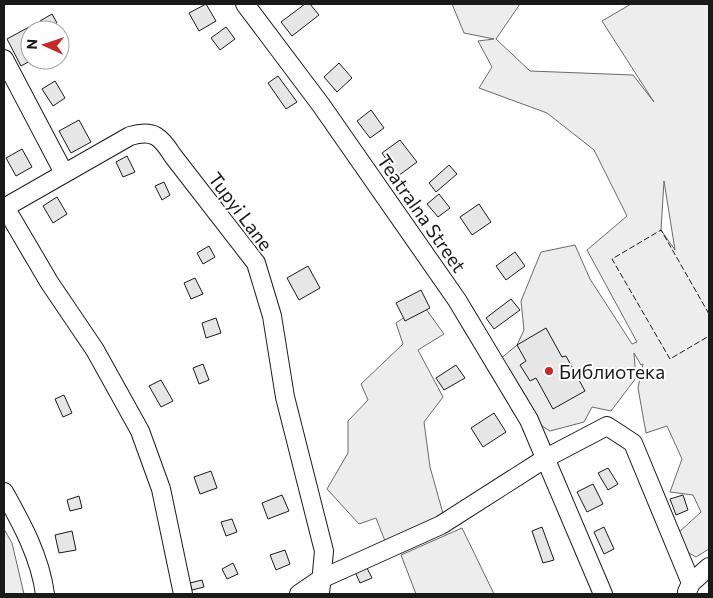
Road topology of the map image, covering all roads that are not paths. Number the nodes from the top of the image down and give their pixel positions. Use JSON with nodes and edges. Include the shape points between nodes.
{"nodes":[{"id":1,"x":246,"y":4,"type":"edge"},
{"id":2,"x":4,"y":59,"type":"edge"},
{"id":3,"x":64,"y":173,"type":"junction"},
{"id":4,"x":4,"y":208,"type":"edge"},
{"id":5,"x":546,"y":458,"type":"junction"},
{"id":6,"x":4,"y":492,"type":"edge"},
{"id":7,"x":709,"y":567,"type":"edge"},
{"id":8,"x":320,"y":587,"type":"edge"},
{"id":9,"x":689,"y":589,"type":"edge"},
{"id":10,"x":45,"y":594,"type":"edge"},
{"id":11,"x":183,"y":594,"type":"edge"},
{"id":12,"x":299,"y":594,"type":"edge"},
{"id":13,"x":603,"y":594,"type":"edge"}],
"edges":[{"from":1,"to":5,"type":"street","name":"Teatralna Street","via":[[457,300],[530,420]]},
{"from":2,"to":3,"type":"street"},
{"from":3,"to":4,"type":"street","name":"Tupyi Lane"},
{"from":3,"to":8,"type":"street","name":"Tupyi Lane","via":[[130,136],[145,132],[162,140],[256,263],[272,316],[285,397],[324,551]]},
{"from":4,"to":11,"type":"street","via":[[95,350],[140,430],[161,489]]},
{"from":5,"to":8,"type":"street","via":[[441,525]]},
{"from":5,"to":9,"type":"street","via":[[607,426],[634,443]]},
{"from":5,"to":13,"type":"street","name":"Teatralna Street"},
{"from":6,"to":10,"type":"street","via":[[24,527],[42,576]]},
{"from":7,"to":9,"type":"street"},
{"from":8,"to":12,"type":"street"}]}
